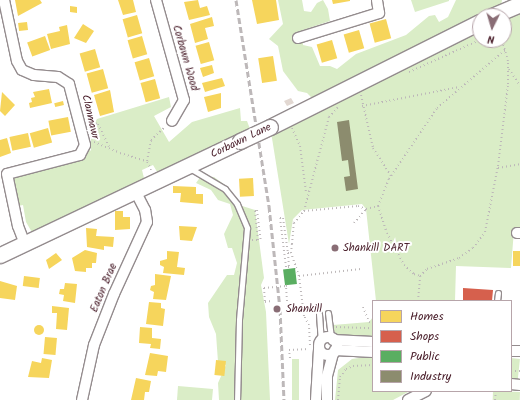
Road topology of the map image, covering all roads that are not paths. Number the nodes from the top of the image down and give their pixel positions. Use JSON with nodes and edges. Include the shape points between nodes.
{"nodes":[{"id":1,"x":4,"y":0,"type":"edge"},
{"id":2,"x":156,"y":0,"type":"edge"},
{"id":3,"x":376,"y":0,"type":"edge"},
{"id":4,"x":472,"y":26,"type":"edge"},
{"id":5,"x":298,"y":38,"type":"dead end"},
{"id":6,"x":172,"y":121,"type":"road end"},
{"id":7,"x":188,"y":167,"type":"junction"},
{"id":8,"x":135,"y":190,"type":"junction"},
{"id":9,"x":25,"y":244,"type":"junction"},
{"id":10,"x":0,"y":255,"type":"edge"},
{"id":11,"x":498,"y":293,"type":"dead end"},
{"id":12,"x":497,"y":300,"type":"edge"},
{"id":13,"x":319,"y":313,"type":"road end"},
{"id":14,"x":328,"y":313,"type":"dead end"},
{"id":15,"x":372,"y":342,"type":"edge"},
{"id":16,"x":324,"y":347,"type":"junction"},
{"id":17,"x":372,"y":352,"type":"edge"},
{"id":18,"x":424,"y":392,"type":"edge"},
{"id":19,"x":82,"y":400,"type":"edge"},
{"id":20,"x":237,"y":400,"type":"edge"},
{"id":21,"x":316,"y":400,"type":"edge"},
{"id":22,"x":327,"y":400,"type":"edge"},
{"id":23,"x":408,"y":400,"type":"edge"}],
"edges":[{"from":1,"to":9,"type":"street","name":"Clanmawr","via":[[17,61],[22,70],[34,75],[58,77],[70,84],[85,145],[80,155],[7,174],[18,226]]},
{"from":2,"to":6,"type":"street","name":"Corbawn Wood","via":[[184,100]]},
{"from":3,"to":5,"type":"street","via":[[379,13]]},
{"from":4,"to":7,"type":"street","name":"Corbawn Lane","bridge":true},
{"from":7,"to":8,"type":"street","name":"Corbawn Lane"},
{"from":7,"to":20,"type":"lane","via":[[225,189],[237,204],[247,228],[239,320]]},
{"from":8,"to":9,"type":"street","name":"Corbawn Lane"},
{"from":8,"to":19,"type":"street","name":"Eaton Brae","via":[[145,210],[147,222],[94,345]]},
{"from":9,"to":10,"type":"street","name":"Corbawn Lane"},
{"from":11,"to":12,"type":"lane"},
{"from":13,"to":16,"type":"lane"},
{"from":14,"to":16,"type":"lane"},
{"from":15,"to":16,"type":"street"},
{"from":16,"to":17,"type":"street"},
{"from":16,"to":21,"type":"street"},
{"from":16,"to":22,"type":"street"},
{"from":18,"to":23,"type":"street"}]}
